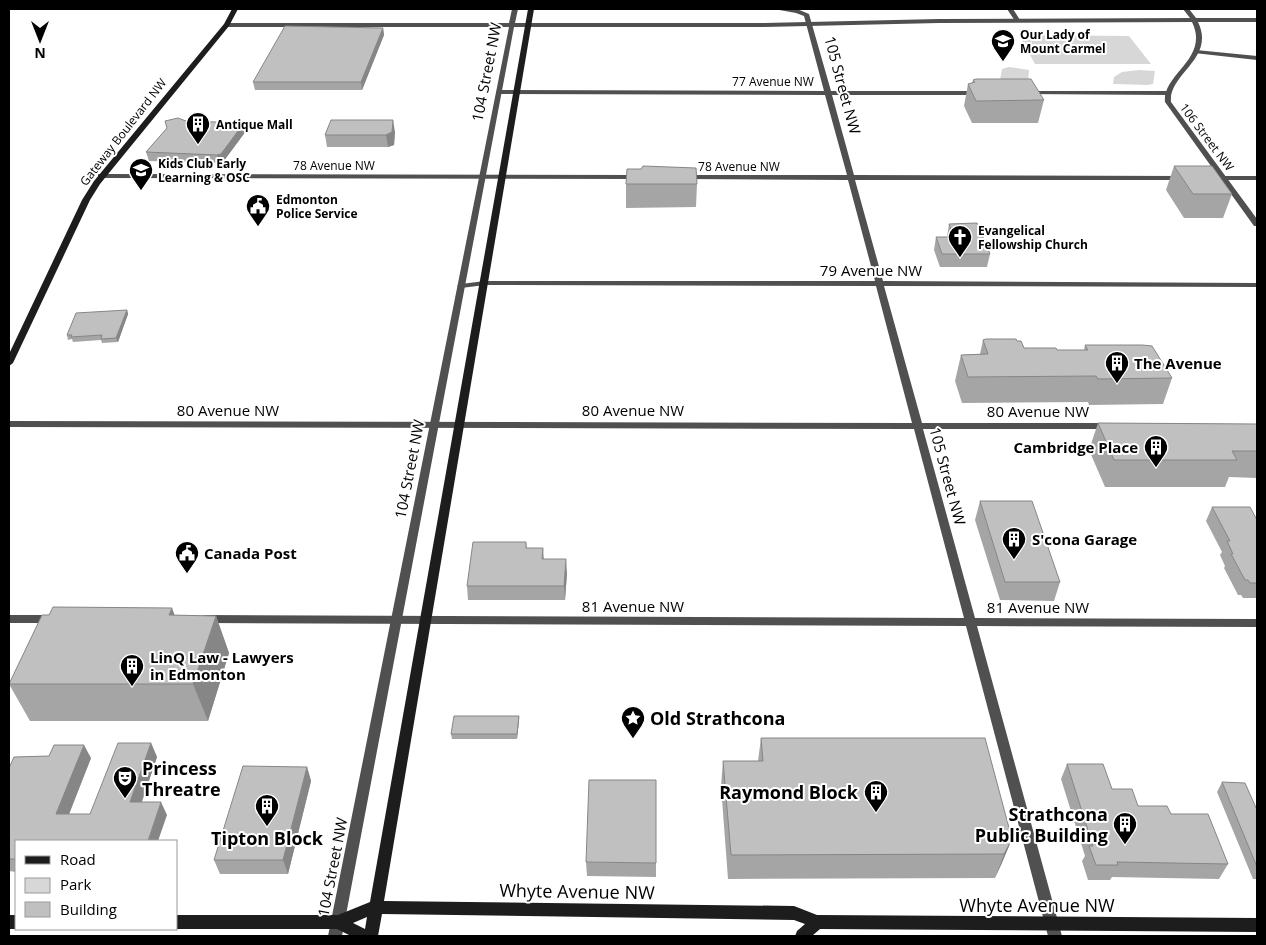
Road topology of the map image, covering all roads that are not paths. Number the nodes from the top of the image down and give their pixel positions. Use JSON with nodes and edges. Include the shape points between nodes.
{"nodes":[{"id":1,"x":235,"y":9,"type":"edge"},
{"id":2,"x":516,"y":9,"type":"edge"},
{"id":3,"x":531,"y":9,"type":"edge"},
{"id":4,"x":778,"y":9,"type":"edge"},
{"id":5,"x":1010,"y":9,"type":"edge"},
{"id":6,"x":1186,"y":9,"type":"edge"},
{"id":7,"x":1017,"y":20,"type":"junction"},
{"id":8,"x":1195,"y":20,"type":"junction"},
{"id":9,"x":1257,"y":20,"type":"edge"},
{"id":10,"x":809,"y":24,"type":"junction"},
{"id":11,"x":227,"y":25,"type":"junction"},
{"id":12,"x":512,"y":25,"type":"junction"},
{"id":13,"x":528,"y":25,"type":"junction"},
{"id":14,"x":1196,"y":52,"type":"junction"},
{"id":15,"x":1257,"y":58,"type":"edge"},
{"id":16,"x":499,"y":92,"type":"junction"},
{"id":17,"x":516,"y":92,"type":"junction"},
{"id":18,"x":828,"y":92,"type":"junction"},
{"id":19,"x":988,"y":92,"type":"edge"},
{"id":20,"x":1017,"y":93,"type":"edge"},
{"id":21,"x":1167,"y":93,"type":"junction"},
{"id":22,"x":101,"y":176,"type":"junction"},
{"id":23,"x":481,"y":177,"type":"junction"},
{"id":24,"x":502,"y":177,"type":"junction"},
{"id":25,"x":645,"y":177,"type":"edge"},
{"id":26,"x":674,"y":177,"type":"edge"},
{"id":27,"x":851,"y":177,"type":"junction"},
{"id":28,"x":1192,"y":178,"type":"edge"},
{"id":29,"x":1202,"y":178,"type":"edge"},
{"id":30,"x":1224,"y":178,"type":"junction"},
{"id":31,"x":1257,"y":178,"type":"edge"},
{"id":32,"x":1257,"y":224,"type":"edge"},
{"id":33,"x":485,"y":284,"type":"junction"},
{"id":34,"x":879,"y":284,"type":"junction"},
{"id":35,"x":1257,"y":285,"type":"edge"},
{"id":36,"x":461,"y":286,"type":"junction"},
{"id":37,"x":9,"y":363,"type":"edge"},
{"id":38,"x":9,"y":424,"type":"edge"},
{"id":39,"x":434,"y":425,"type":"junction"},
{"id":40,"x":460,"y":425,"type":"junction"},
{"id":41,"x":918,"y":426,"type":"junction"},
{"id":42,"x":1118,"y":426,"type":"edge"},
{"id":43,"x":9,"y":619,"type":"edge"},
{"id":44,"x":67,"y":619,"type":"edge"},
{"id":45,"x":195,"y":619,"type":"edge"},
{"id":46,"x":425,"y":619,"type":"junction"},
{"id":47,"x":398,"y":620,"type":"junction"},
{"id":48,"x":970,"y":622,"type":"junction"},
{"id":49,"x":1257,"y":623,"type":"edge"},
{"id":50,"x":375,"y":907,"type":"junction"},
{"id":51,"x":178,"y":922,"type":"edge"},
{"id":52,"x":817,"y":922,"type":"junction"},
{"id":53,"x":1257,"y":925,"type":"edge"},
{"id":54,"x":336,"y":929,"type":"edge"},
{"id":55,"x":1054,"y":930,"type":"edge"},
{"id":56,"x":364,"y":936,"type":"edge"},
{"id":57,"x":371,"y":936,"type":"edge"},
{"id":58,"x":802,"y":936,"type":"edge"}],
"edges":[{"from":1,"to":11,"type":"main road","name":"Gateway Boulevard NW"},
{"from":2,"to":12,"type":"street","name":"104 Street NW"},
{"from":3,"to":13,"type":"main road"},
{"from":4,"to":10,"type":"street","via":[[804,13]]},
{"from":5,"to":7,"type":"street"},
{"from":6,"to":8,"type":"street","name":"106 Street NW"},
{"from":7,"to":8,"type":"street"},
{"from":7,"to":10,"type":"street"},
{"from":8,"to":9,"type":"street"},
{"from":8,"to":14,"type":"street","name":"106 Street NW","via":[[1200,26]]},
{"from":10,"to":13,"type":"street"},
{"from":10,"to":18,"type":"street","name":"105 Street NW"},
{"from":11,"to":12,"type":"street"},
{"from":11,"to":22,"type":"main road","name":"Gateway Boulevard NW"},
{"from":12,"to":13,"type":"street"},
{"from":12,"to":16,"type":"street","name":"104 Street NW"},
{"from":13,"to":17,"type":"main road"},
{"from":14,"to":15,"type":"street"},
{"from":14,"to":21,"type":"street","name":"106 Street NW"},
{"from":16,"to":17,"type":"street","name":"77 Avenue NW"},
{"from":16,"to":23,"type":"street","name":"104 Street NW"},
{"from":17,"to":18,"type":"street","name":"77 Avenue NW"},
{"from":17,"to":24,"type":"main road"},
{"from":18,"to":19,"type":"street","name":"77 Avenue NW"},
{"from":18,"to":27,"type":"street","name":"105 Street NW"},
{"from":20,"to":21,"type":"street"},
{"from":21,"to":30,"type":"street","name":"106 Street NW","via":[[1169,106]]},
{"from":22,"to":23,"type":"street","name":"78 Avenue NW"},
{"from":22,"to":37,"type":"main road","name":"Gateway Boulevard NW","via":[[86,200]]},
{"from":23,"to":24,"type":"street","name":"78 Avenue NW"},
{"from":23,"to":36,"type":"street","name":"104 Street NW"},
{"from":24,"to":25,"type":"street","name":"78 Avenue NW"},
{"from":24,"to":33,"type":"main road"},
{"from":26,"to":27,"type":"street","name":"78 Avenue NW"},
{"from":27,"to":28,"type":"street","name":"78 Avenue NW"},
{"from":27,"to":34,"type":"street","name":"105 Street NW"},
{"from":29,"to":30,"type":"street"},
{"from":30,"to":31,"type":"street"},
{"from":30,"to":32,"type":"street","name":"106 Street NW"},
{"from":33,"to":34,"type":"street","name":"79 Avenue NW"},
{"from":33,"to":36,"type":"street","name":"79 Avenue NW"},
{"from":33,"to":40,"type":"main road"},
{"from":34,"to":35,"type":"street","name":"79 Avenue NW"},
{"from":34,"to":41,"type":"street","name":"105 Street NW"},
{"from":36,"to":39,"type":"street","name":"104 Street NW"},
{"from":38,"to":39,"type":"street","name":"80 Avenue NW"},
{"from":39,"to":40,"type":"street","name":"80 Avenue NW"},
{"from":39,"to":47,"type":"street","name":"104 Street NW"},
{"from":40,"to":41,"type":"street","name":"80 Avenue NW"},
{"from":40,"to":46,"type":"main road"},
{"from":41,"to":42,"type":"street","name":"80 Avenue NW"},
{"from":41,"to":48,"type":"street","name":"105 Street NW"},
{"from":43,"to":44,"type":"street"},
{"from":45,"to":47,"type":"street","name":"81 Avenue NW"},
{"from":46,"to":47,"type":"street","name":"81 Avenue NW"},
{"from":46,"to":48,"type":"street","name":"81 Avenue NW"},
{"from":46,"to":50,"type":"main road"},
{"from":47,"to":54,"type":"street","name":"104 Street NW"},
{"from":48,"to":49,"type":"street","name":"81 Avenue NW"},
{"from":48,"to":55,"type":"street","name":"105 Street NW"},
{"from":50,"to":52,"type":"main road","name":"Whyte Avenue NW","via":[[794,913]]},
{"from":50,"to":54,"type":"main road","name":"Whyte Avenue NW"},
{"from":50,"to":57,"type":"main road"},
{"from":51,"to":54,"type":"main road","name":"Whyte Avenue NW"},
{"from":52,"to":55,"type":"main road","name":"Whyte Avenue NW"},
{"from":52,"to":58,"type":"main road"},
{"from":53,"to":55,"type":"main road","name":"Whyte Avenue NW"},
{"from":54,"to":56,"type":"main road","name":"Whyte Avenue NW"}]}
